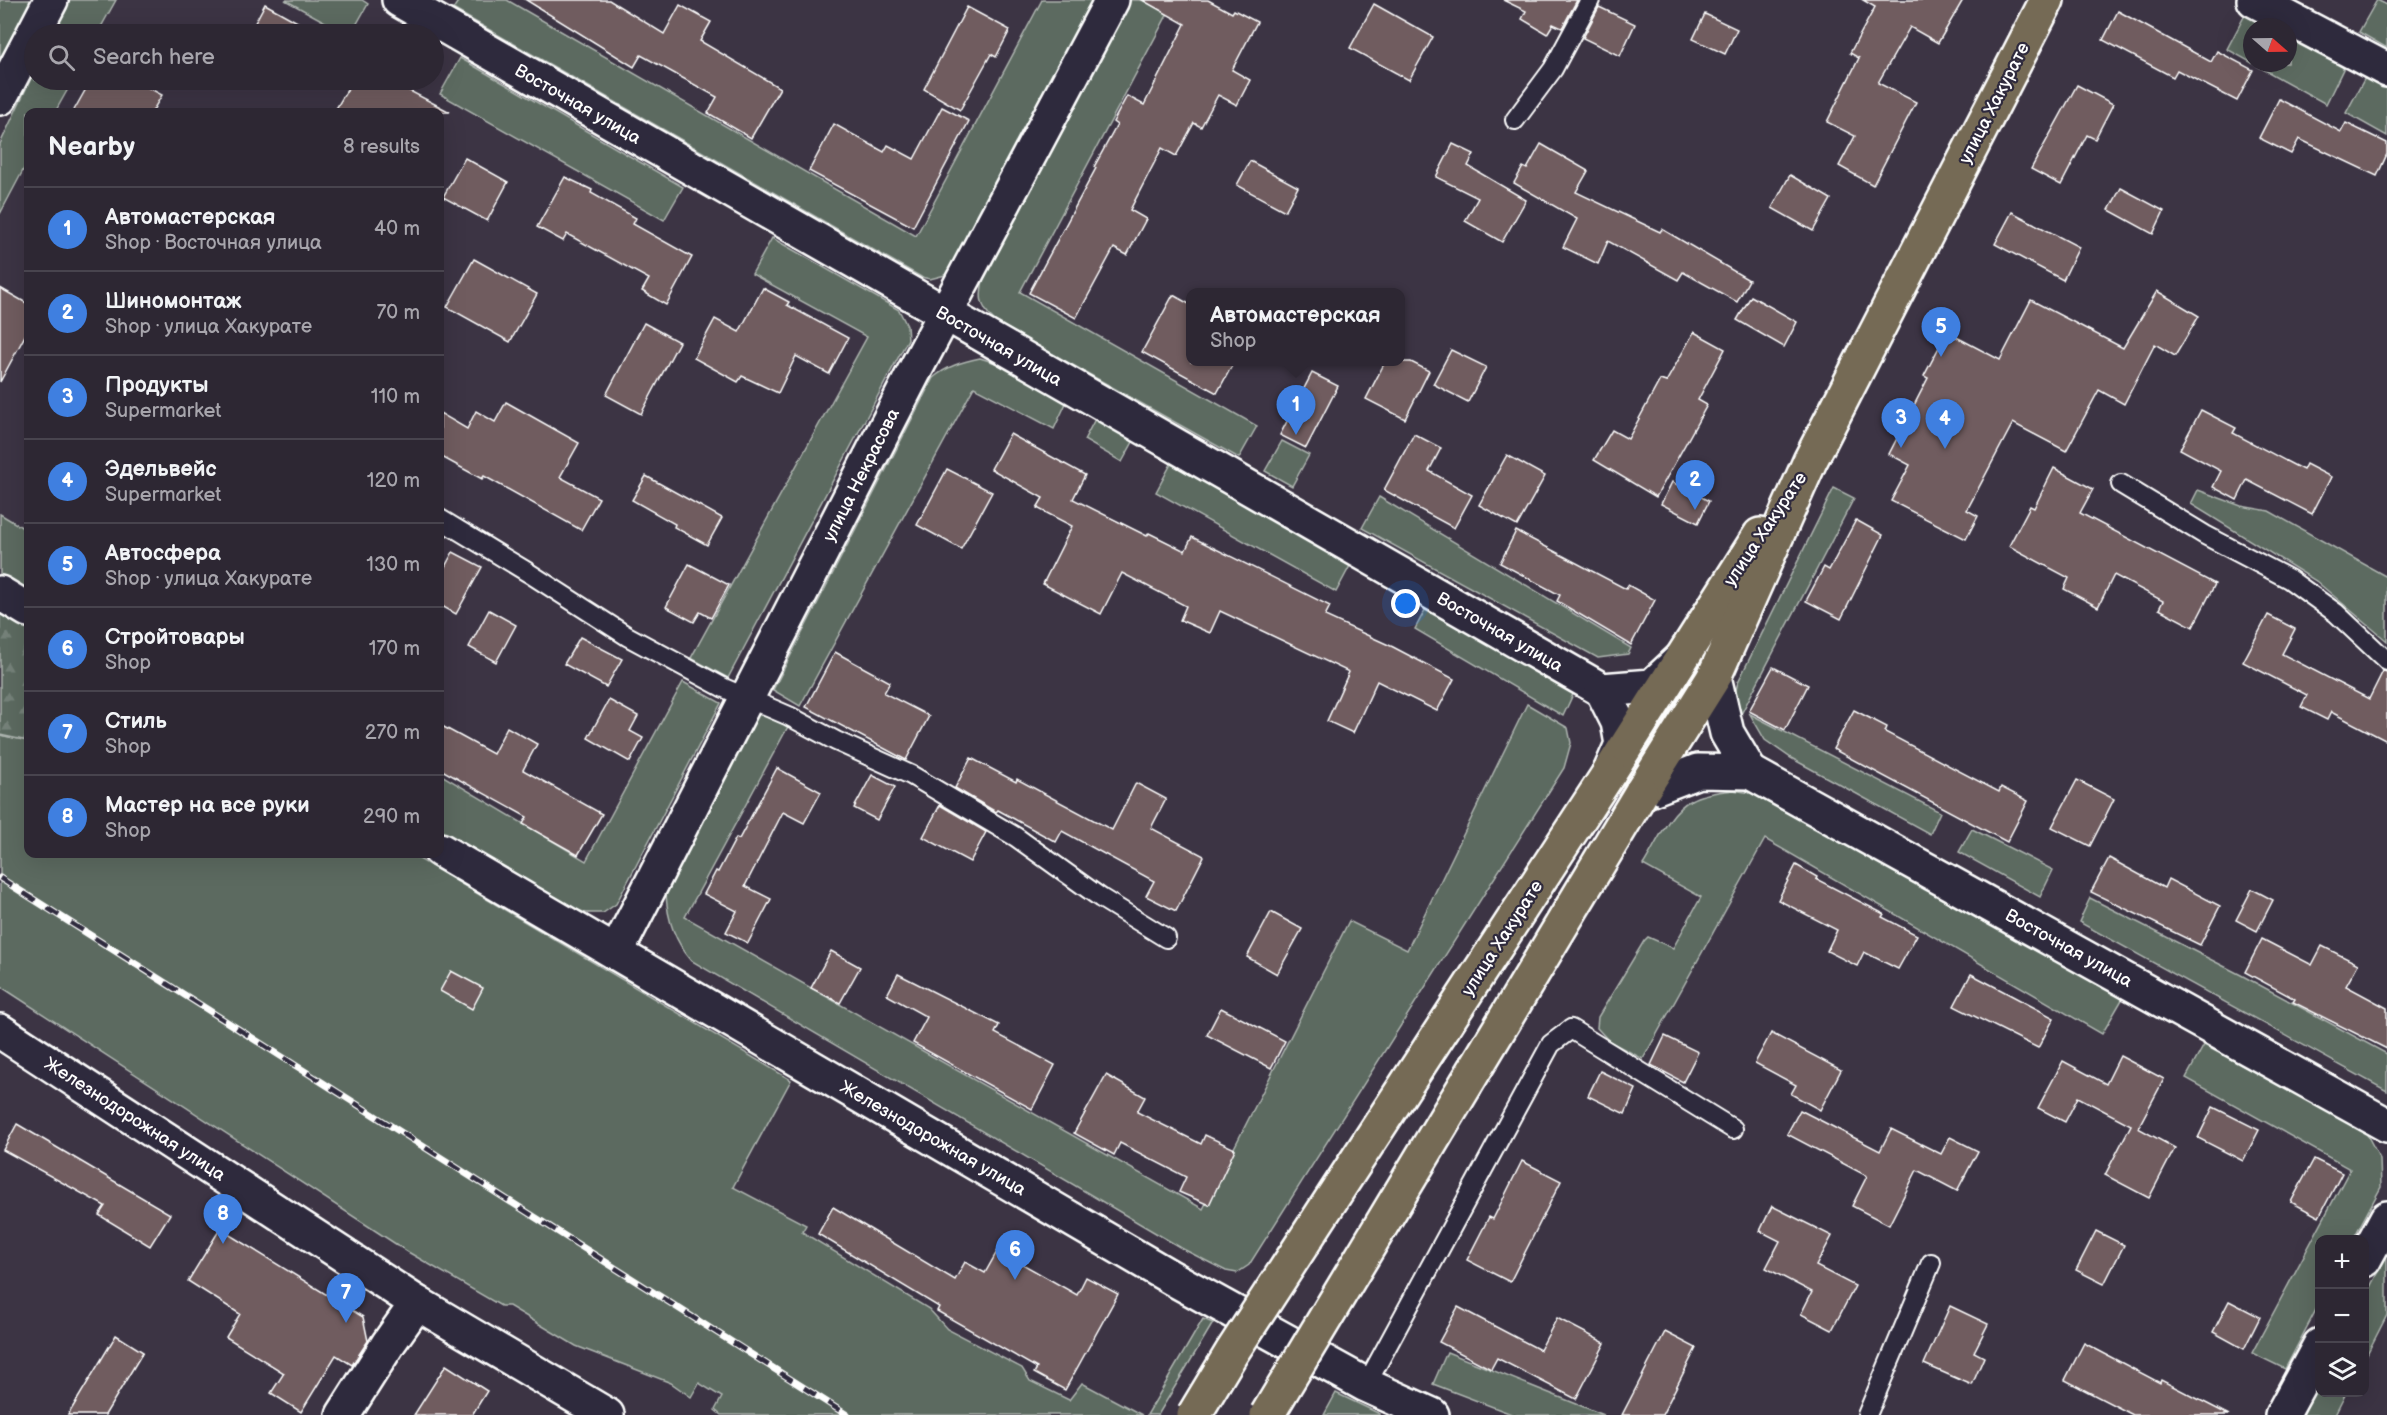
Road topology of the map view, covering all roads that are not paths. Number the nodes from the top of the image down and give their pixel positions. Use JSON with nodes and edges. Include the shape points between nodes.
{"nodes":[{"id":1,"x":51,"y":0,"type":"edge"},
{"id":2,"x":399,"y":0,"type":"edge"},
{"id":3,"x":1112,"y":0,"type":"edge"},
{"id":4,"x":1590,"y":0,"type":"edge"},
{"id":5,"x":2047,"y":0,"type":"edge"},
{"id":6,"x":2254,"y":0,"type":"edge"},
{"id":7,"x":39,"y":24,"type":"edge"},
{"id":8,"x":441,"y":24,"type":"edge"},
{"id":9,"x":444,"y":26,"type":"edge"},
{"id":10,"x":24,"y":52,"type":"edge"},
{"id":11,"x":2387,"y":70,"type":"edge"},
{"id":12,"x":0,"y":98,"type":"edge"},
{"id":13,"x":1515,"y":120,"type":"dead end"},
{"id":14,"x":944,"y":315,"type":"junction"},
{"id":15,"x":1810,"y":461,"type":"junction"},
{"id":16,"x":2121,"y":484,"type":"dead end"},
{"id":17,"x":444,"y":521,"type":"edge"},
{"id":18,"x":0,"y":593,"type":"edge"},
{"id":19,"x":24,"y":608,"type":"edge"},
{"id":20,"x":1680,"y":660,"type":"junction"},
{"id":21,"x":2387,"y":661,"type":"edge"},
{"id":22,"x":1714,"y":677,"type":"junction"},
{"id":23,"x":1602,"y":690,"type":"junction"},
{"id":24,"x":747,"y":697,"type":"junction"},
{"id":25,"x":1611,"y":770,"type":"junction"},
{"id":26,"x":1750,"y":772,"type":"junction"},
{"id":27,"x":1641,"y":793,"type":"junction"},
{"id":28,"x":444,"y":852,"type":"edge"},
{"id":29,"x":1166,"y":938,"type":"dead end"},
{"id":30,"x":616,"y":953,"type":"junction"},
{"id":31,"x":0,"y":1031,"type":"edge"},
{"id":32,"x":2387,"y":1125,"type":"edge"},
{"id":33,"x":1733,"y":1129,"type":"dead end"},
{"id":34,"x":2387,"y":1218,"type":"edge"},
{"id":35,"x":2369,"y":1251,"type":"edge"},
{"id":36,"x":1931,"y":1263,"type":"dead end"},
{"id":37,"x":417,"y":1302,"type":"junction"},
{"id":38,"x":2315,"y":1353,"type":"edge"},
{"id":39,"x":1366,"y":1385,"type":"junction"},
{"id":40,"x":343,"y":1415,"type":"edge"},
{"id":41,"x":607,"y":1415,"type":"edge"},
{"id":42,"x":1194,"y":1415,"type":"edge"},
{"id":43,"x":1267,"y":1415,"type":"edge"},
{"id":44,"x":1432,"y":1415,"type":"edge"},
{"id":45,"x":1867,"y":1415,"type":"edge"},
{"id":46,"x":2282,"y":1415,"type":"edge"}],
"edges":[{"from":1,"to":7,"type":"street"},
{"from":2,"to":8,"type":"street","name":"Восточная улица"},
{"from":3,"to":14,"type":"street","name":"улица Некрасова"},
{"from":4,"to":13,"type":"lane","via":[[1552,69]]},
{"from":5,"to":15,"type":"main road","name":"улица Хакурате"},
{"from":6,"to":11,"type":"street"},
{"from":9,"to":14,"type":"street","name":"Восточная улица"},
{"from":10,"to":12,"type":"street"},
{"from":14,"to":23,"type":"street","name":"Восточная улица"},
{"from":14,"to":24,"type":"street","name":"улица Некрасова"},
{"from":15,"to":20,"type":"main road","name":"улица Хакурате"},
{"from":15,"to":22,"type":"main road","name":"улица Хакурате"},
{"from":16,"to":21,"type":"lane","via":[[2205,535],[2289,579],[2336,613]]},
{"from":17,"to":24,"type":"lane","via":[[627,636]]},
{"from":18,"to":19,"type":"street"},
{"from":20,"to":23,"type":"street","via":[[1652,686]]},
{"from":20,"to":25,"type":"main road","name":"улица Хакурате"},
{"from":22,"to":26,"type":"street","via":[[1727,734]]},
{"from":22,"to":27,"type":"main road","name":"улица Хакурате"},
{"from":23,"to":25,"type":"street","via":[[1618,722],[1622,744]]},
{"from":24,"to":29,"type":"lane","via":[[911,776],[1016,837],[1101,898]]},
{"from":24,"to":30,"type":"street","name":"улица Некрасова"},
{"from":25,"to":42,"type":"main road","name":"улица Хакурате","bridge":true},
{"from":26,"to":27,"type":"street","via":[[1698,771]]},
{"from":26,"to":32,"type":"street","name":"Восточная улица"},
{"from":27,"to":43,"type":"main road","name":"улица Хакурате","bridge":true},
{"from":28,"to":30,"type":"street","name":"Железнодорожная улица"},
{"from":30,"to":39,"type":"street","name":"Железнодорожная улица","via":[[1172,1278]]},
{"from":31,"to":37,"type":"street","name":"Железнодорожная улица"},
{"from":33,"to":39,"type":"lane","via":[[1571,1029],[1551,1044]]},
{"from":34,"to":35,"type":"street"},
{"from":36,"to":45,"type":"lane"},
{"from":37,"to":40,"type":"street"},
{"from":37,"to":41,"type":"street","name":"Железнодорожная улица"},
{"from":38,"to":46,"type":"street"},
{"from":39,"to":44,"type":"street","name":"Железнодорожная улица"}]}
